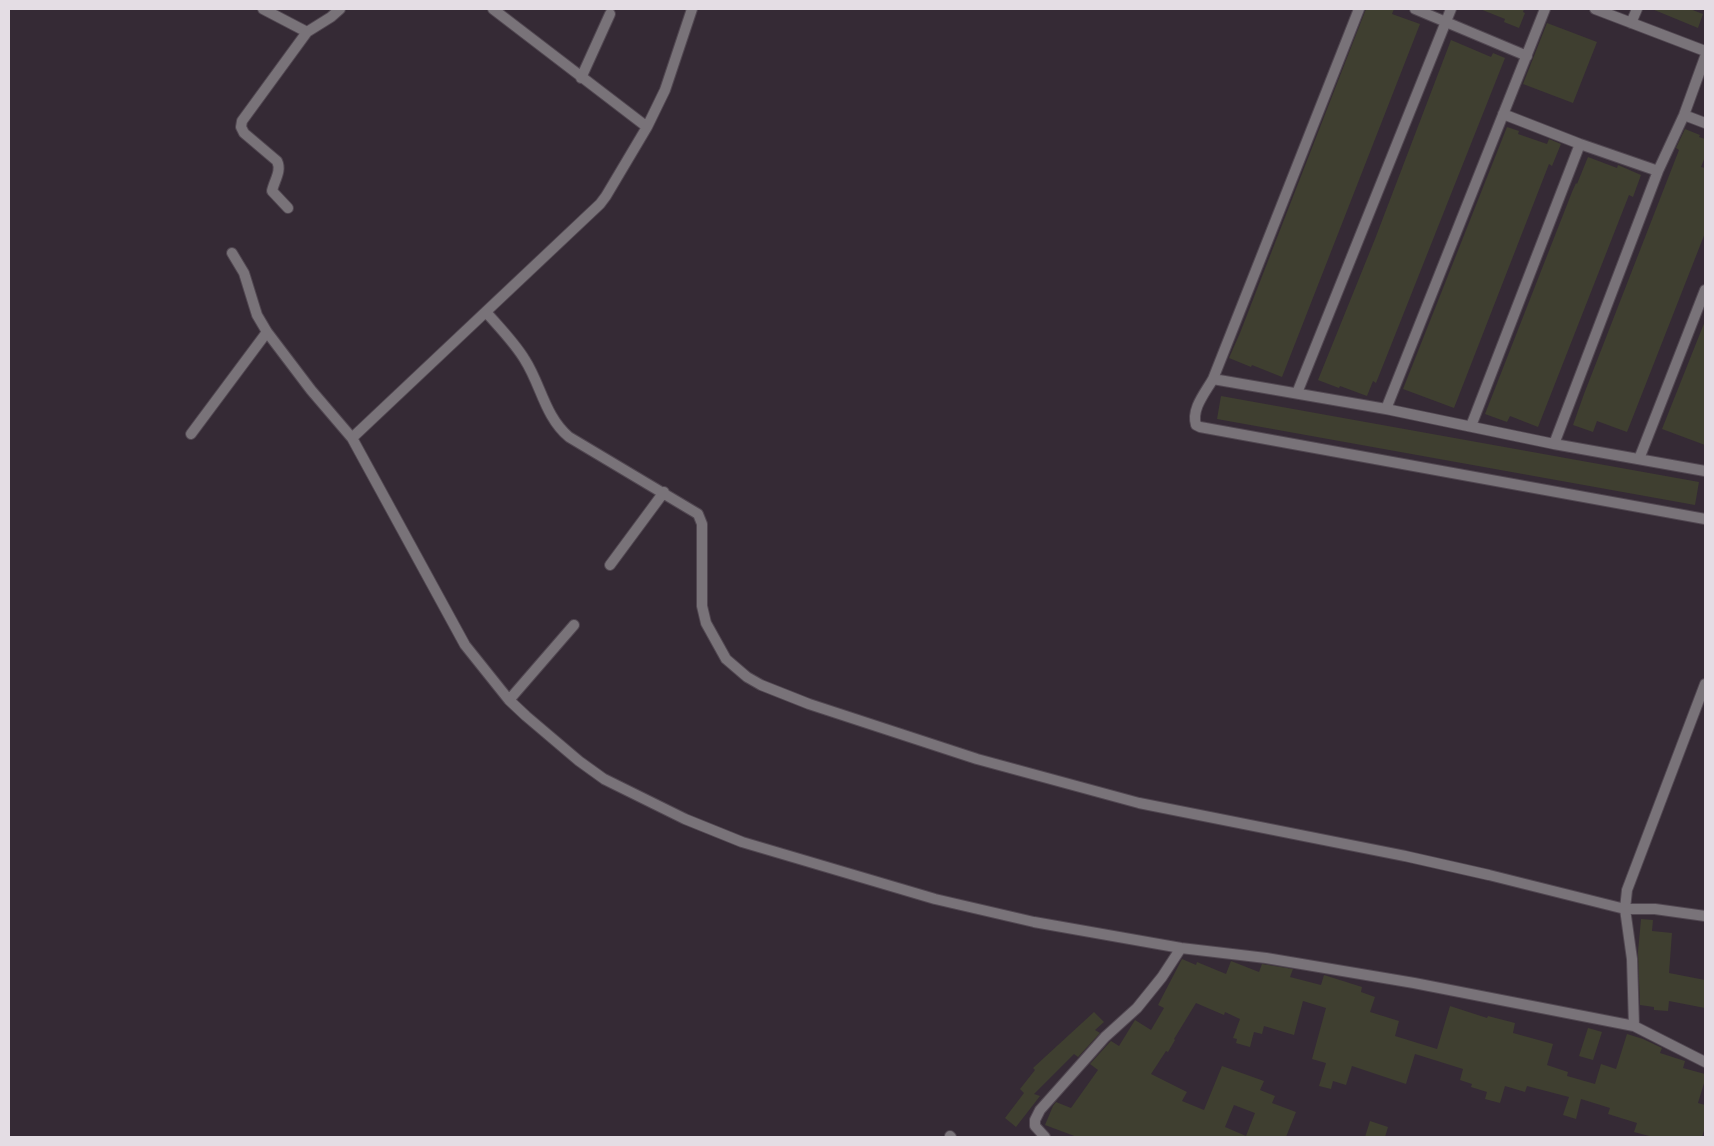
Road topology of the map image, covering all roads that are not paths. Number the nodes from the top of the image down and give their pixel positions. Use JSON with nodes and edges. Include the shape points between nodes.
{"nodes":[{"id":1,"x":263,"y":9,"type":"edge"},
{"id":2,"x":340,"y":9,"type":"edge"},
{"id":3,"x":493,"y":9,"type":"edge"},
{"id":4,"x":692,"y":9,"type":"edge"},
{"id":5,"x":1360,"y":9,"type":"edge"},
{"id":6,"x":1415,"y":9,"type":"edge"},
{"id":7,"x":1451,"y":9,"type":"edge"},
{"id":8,"x":1546,"y":9,"type":"edge"},
{"id":9,"x":1595,"y":9,"type":"edge"},
{"id":10,"x":1637,"y":9,"type":"edge"},
{"id":11,"x":610,"y":14,"type":"dead end"},
{"id":12,"x":1446,"y":21,"type":"junction"},
{"id":13,"x":1631,"y":23,"type":"junction"},
{"id":14,"x":307,"y":32,"type":"junction"},
{"id":15,"x":1705,"y":51,"type":"edge"},
{"id":16,"x":1527,"y":56,"type":"junction"},
{"id":17,"x":1705,"y":57,"type":"edge"},
{"id":18,"x":582,"y":78,"type":"junction"},
{"id":19,"x":1503,"y":114,"type":"junction"},
{"id":20,"x":1684,"y":115,"type":"junction"},
{"id":21,"x":1705,"y":123,"type":"edge"},
{"id":22,"x":647,"y":127,"type":"junction"},
{"id":23,"x":1580,"y":144,"type":"junction"},
{"id":24,"x":1658,"y":171,"type":"junction"},
{"id":25,"x":288,"y":208,"type":"dead end"},
{"id":26,"x":232,"y":253,"type":"dead end"},
{"id":27,"x":1705,"y":290,"type":"edge"},
{"id":28,"x":486,"y":312,"type":"junction"},
{"id":29,"x":266,"y":332,"type":"junction"},
{"id":30,"x":1212,"y":379,"type":"junction"},
{"id":31,"x":1297,"y":393,"type":"junction"},
{"id":32,"x":1386,"y":409,"type":"junction"},
{"id":33,"x":1471,"y":426,"type":"junction"},
{"id":34,"x":190,"y":434,"type":"dead end"},
{"id":35,"x":352,"y":438,"type":"junction"},
{"id":36,"x":1554,"y":444,"type":"junction"},
{"id":37,"x":1638,"y":459,"type":"junction"},
{"id":38,"x":1705,"y":470,"type":"edge"},
{"id":39,"x":664,"y":492,"type":"junction"},
{"id":40,"x":1705,"y":519,"type":"edge"},
{"id":41,"x":610,"y":565,"type":"dead end"},
{"id":42,"x":574,"y":625,"type":"dead end"},
{"id":43,"x":1705,"y":684,"type":"edge"},
{"id":44,"x":509,"y":700,"type":"junction"},
{"id":45,"x":1625,"y":909,"type":"junction"},
{"id":46,"x":1705,"y":916,"type":"edge"},
{"id":47,"x":1181,"y":948,"type":"junction"},
{"id":48,"x":1634,"y":1026,"type":"junction"},
{"id":49,"x":1705,"y":1062,"type":"edge"},
{"id":50,"x":1045,"y":1137,"type":"edge"}],
"edges":[{"from":1,"to":14,"type":"street"},
{"from":2,"to":14,"type":"street"},
{"from":3,"to":18,"type":"street"},
{"from":4,"to":22,"type":"street","via":[[665,90]]},
{"from":5,"to":30,"type":"street"},
{"from":6,"to":12,"type":"street"},
{"from":7,"to":12,"type":"street"},
{"from":8,"to":16,"type":"street"},
{"from":9,"to":13,"type":"street"},
{"from":10,"to":13,"type":"street"},
{"from":11,"to":18,"type":"street"},
{"from":12,"to":16,"type":"street"},
{"from":12,"to":31,"type":"street"},
{"from":13,"to":15,"type":"street"},
{"from":14,"to":25,"type":"street","via":[[242,121],[241,127],[280,165],[272,191]]},
{"from":16,"to":19,"type":"street"},
{"from":17,"to":20,"type":"street"},
{"from":18,"to":22,"type":"street"},
{"from":19,"to":23,"type":"street"},
{"from":19,"to":32,"type":"street"},
{"from":20,"to":21,"type":"street"},
{"from":20,"to":24,"type":"street"},
{"from":22,"to":28,"type":"street","via":[[600,204]]},
{"from":23,"to":24,"type":"street"},
{"from":23,"to":33,"type":"street"},
{"from":24,"to":36,"type":"street"},
{"from":26,"to":29,"type":"street","via":[[244,273]]},
{"from":27,"to":37,"type":"street"},
{"from":28,"to":35,"type":"street"},
{"from":28,"to":39,"type":"street","via":[[524,358],[558,427],[569,437]]},
{"from":29,"to":34,"type":"street"},
{"from":29,"to":35,"type":"street"},
{"from":30,"to":31,"type":"street"},
{"from":30,"to":40,"type":"street","via":[[1194,414],[1195,423],[1200,427]]},
{"from":31,"to":32,"type":"street"},
{"from":32,"to":33,"type":"street"},
{"from":33,"to":36,"type":"street"},
{"from":35,"to":44,"type":"street","via":[[457,631]]},
{"from":36,"to":37,"type":"street"},
{"from":37,"to":38,"type":"street"},
{"from":39,"to":41,"type":"street"},
{"from":39,"to":45,"type":"street","via":[[701,520],[702,606],[706,623],[726,659],[747,678],[761,685],[977,759],[1139,803],[1442,864]]},
{"from":42,"to":44,"type":"street"},
{"from":43,"to":45,"type":"street","via":[[1626,890]]},
{"from":44,"to":47,"type":"street","via":[[604,779],[685,819],[742,842],[935,899],[1034,922]]},
{"from":45,"to":46,"type":"street","via":[[1655,909]]},
{"from":45,"to":48,"type":"street","via":[[1632,959]]},
{"from":47,"to":48,"type":"street","via":[[1266,958]]},
{"from":47,"to":50,"type":"street","via":[[1138,1008],[1105,1037],[1040,1110],[1035,1126]]},
{"from":48,"to":49,"type":"street"}]}
